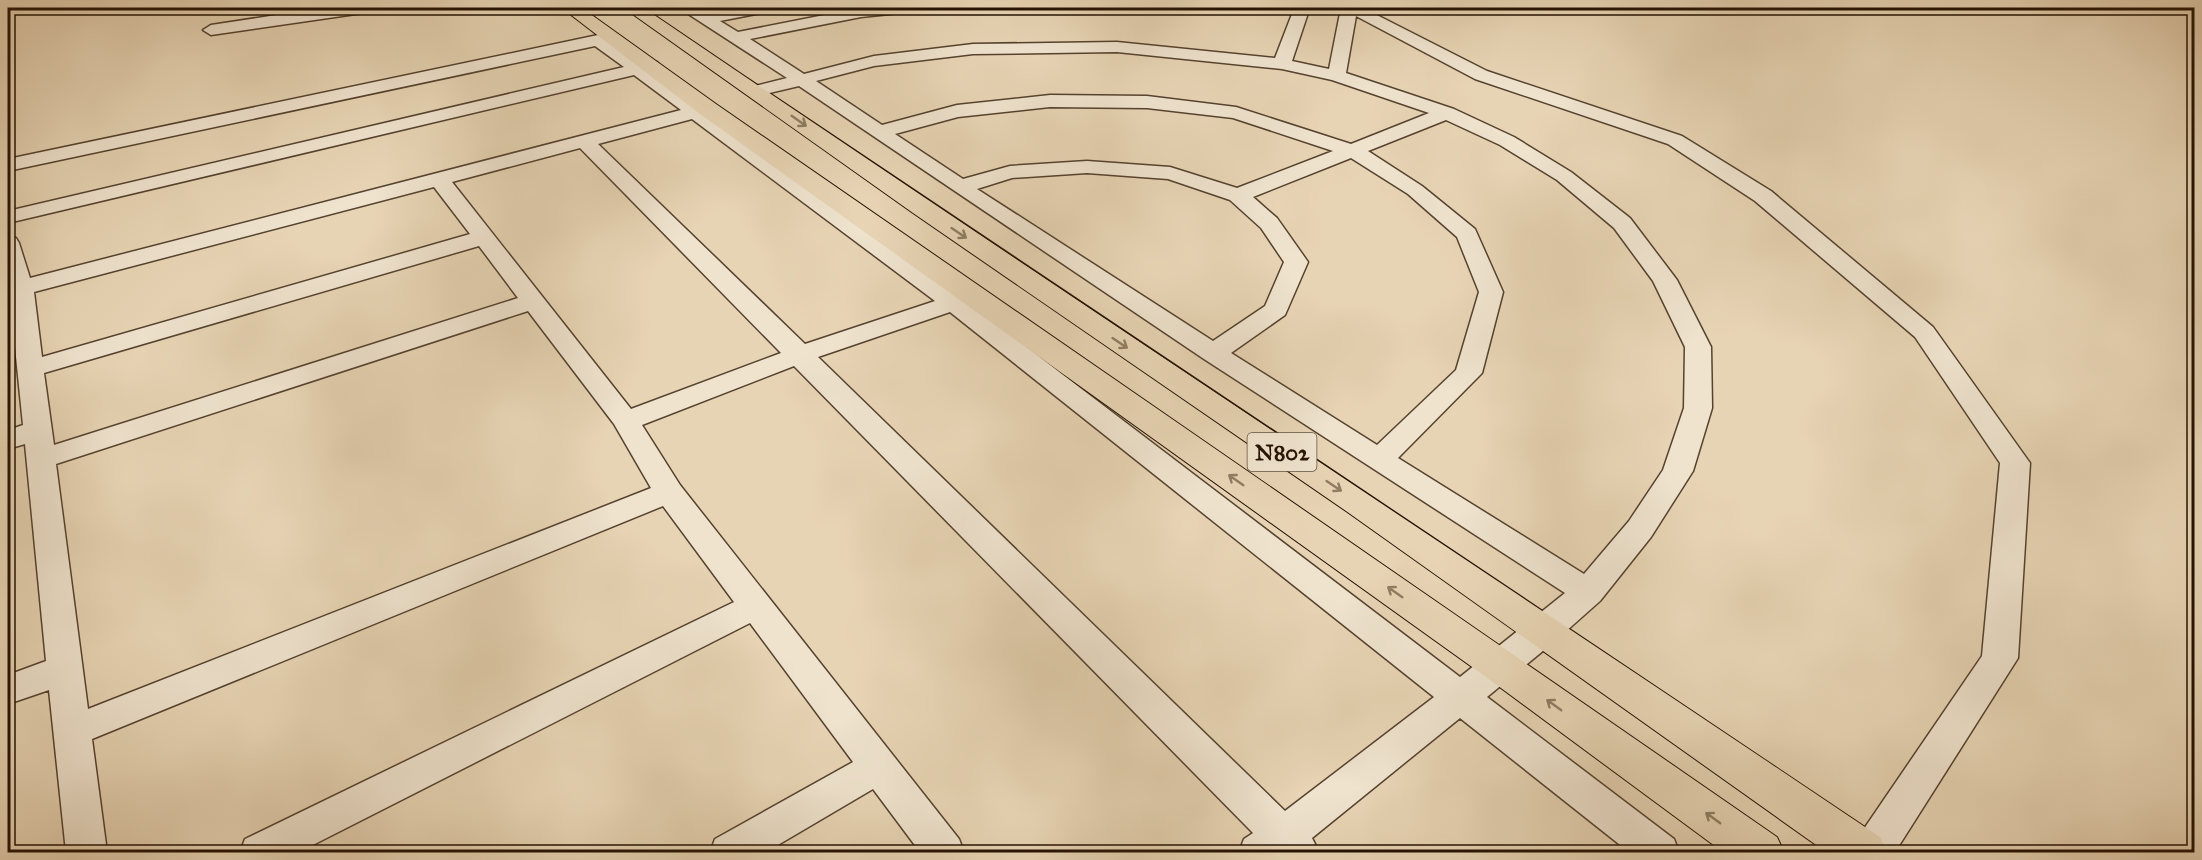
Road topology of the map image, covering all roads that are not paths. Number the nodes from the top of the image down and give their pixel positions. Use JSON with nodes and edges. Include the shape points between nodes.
{"nodes":[{"id":1,"x":363,"y":8,"type":"edge"},
{"id":2,"x":571,"y":8,"type":"edge"},
{"id":3,"x":633,"y":8,"type":"edge"},
{"id":4,"x":765,"y":8,"type":"edge"},
{"id":5,"x":900,"y":8,"type":"edge"},
{"id":6,"x":1281,"y":8,"type":"edge"},
{"id":7,"x":1351,"y":8,"type":"edge"},
{"id":8,"x":1301,"y":9,"type":"edge"},
{"id":9,"x":291,"y":12,"type":"edge"},
{"id":10,"x":696,"y":13,"type":"edge"},
{"id":11,"x":211,"y":30,"type":"dead end"},
{"id":12,"x":737,"y":37,"type":"junction"},
{"id":13,"x":1282,"y":64,"type":"junction"},
{"id":14,"x":646,"y":68,"type":"junction"},
{"id":15,"x":1337,"y":76,"type":"junction"},
{"id":16,"x":801,"y":78,"type":"junction"},
{"id":17,"x":756,"y":91,"type":"junction"},
{"id":18,"x":702,"y":110,"type":"junction"},
{"id":19,"x":1447,"y":113,"type":"junction"},
{"id":20,"x":879,"y":132,"type":"junction"},
{"id":21,"x":585,"y":142,"type":"junction"},
{"id":22,"x":1354,"y":151,"type":"junction"},
{"id":23,"x":8,"y":165,"type":"edge"},
{"id":24,"x":440,"y":180,"type":"junction"},
{"id":25,"x":960,"y":187,"type":"junction"},
{"id":26,"x":1238,"y":195,"type":"junction"},
{"id":27,"x":8,"y":217,"type":"edge"},
{"id":28,"x":485,"y":237,"type":"junction"},
{"id":29,"x":8,"y":243,"type":"edge"},
{"id":30,"x":14,"y":289,"type":"edge"},
{"id":31,"x":533,"y":301,"type":"junction"},
{"id":32,"x":952,"y":303,"type":"junction"},
{"id":33,"x":1213,"y":353,"type":"junction"},
{"id":34,"x":799,"y":355,"type":"junction"},
{"id":35,"x":30,"y":369,"type":"junction"},
{"id":36,"x":626,"y":421,"type":"junction"},
{"id":37,"x":8,"y":440,"type":"edge"},
{"id":38,"x":39,"y":445,"type":"junction"},
{"id":39,"x":1379,"y":460,"type":"junction"},
{"id":40,"x":669,"y":492,"type":"junction"},
{"id":41,"x":1588,"y":592,"type":"junction"},
{"id":42,"x":756,"y":606,"type":"junction"},
{"id":43,"x":1543,"y":632,"type":"junction"},
{"id":44,"x":1500,"y":666,"type":"junction"},
{"id":45,"x":65,"y":669,"type":"junction"},
{"id":46,"x":8,"y":690,"type":"edge"},
{"id":47,"x":1458,"y":698,"type":"junction"},
{"id":48,"x":72,"y":731,"type":"junction"},
{"id":49,"x":878,"y":766,"type":"junction"},
{"id":50,"x":1280,"y":847,"type":"edge"},
{"id":51,"x":86,"y":852,"type":"edge"},
{"id":52,"x":260,"y":852,"type":"edge"},
{"id":53,"x":730,"y":852,"type":"edge"},
{"id":54,"x":944,"y":852,"type":"edge"},
{"id":55,"x":1659,"y":852,"type":"edge"},
{"id":56,"x":1760,"y":852,"type":"edge"},
{"id":57,"x":1863,"y":852,"type":"edge"},
{"id":58,"x":1872,"y":852,"type":"edge"}],
"edges":[{"from":1,"to":9,"type":"street","via":[[294,19]]},
{"from":2,"to":14,"type":"highway","number":"N802"},
{"from":3,"to":17,"type":"highway","number":"N802"},
{"from":4,"to":10,"type":"street"},
{"from":5,"to":12,"type":"street"},
{"from":6,"to":8,"type":"street"},
{"from":7,"to":15,"type":"street"},
{"from":7,"to":58,"type":"street","via":[[1481,75],[1675,140],[1763,196],[1924,333],[2015,463],[2000,658]]},
{"from":8,"to":13,"type":"street"},
{"from":9,"to":11,"type":"street"},
{"from":10,"to":12,"type":"street"},
{"from":12,"to":16,"type":"street"},
{"from":13,"to":15,"type":"street"},
{"from":13,"to":16,"type":"street","via":[[1117,47],[973,49],[874,61]]},
{"from":14,"to":18,"type":"highway","number":"N802"},
{"from":14,"to":23,"type":"street","via":[[598,39]]},
{"from":14,"to":27,"type":"street"},
{"from":15,"to":19,"type":"street"},
{"from":16,"to":17,"type":"street"},
{"from":16,"to":20,"type":"street"},
{"from":17,"to":43,"type":"highway","number":"N802","one_way":true},
{"from":18,"to":21,"type":"street"},
{"from":18,"to":32,"type":"street"},
{"from":44,"to":18,"type":"highway","number":"N802","one_way":true},
{"from":19,"to":22,"type":"street"},
{"from":19,"to":41,"type":"street","via":[[1507,141],[1564,176],[1622,223],[1665,280],[1698,347],[1698,408],[1678,471],[1640,529]]},
{"from":20,"to":22,"type":"street","via":[[957,111],[1050,101],[1147,102],[1236,113]]},
{"from":20,"to":25,"type":"street"},
{"from":21,"to":24,"type":"street"},
{"from":21,"to":34,"type":"street"},
{"from":22,"to":26,"type":"street"},
{"from":22,"to":39,"type":"street","via":[[1415,190],[1467,234],[1491,292],[1469,373]]},
{"from":24,"to":28,"type":"street"},
{"from":24,"to":30,"type":"street"},
{"from":25,"to":26,"type":"street","via":[[1010,172],[1087,167],[1170,173]]},
{"from":25,"to":33,"type":"street"},
{"from":26,"to":33,"type":"street","via":[[1269,223],[1296,262],[1276,310]]},
{"from":28,"to":31,"type":"street"},
{"from":28,"to":35,"type":"street"},
{"from":29,"to":30,"type":"street"},
{"from":30,"to":35,"type":"street"},
{"from":31,"to":36,"type":"street"},
{"from":31,"to":38,"type":"street"},
{"from":32,"to":34,"type":"street"},
{"from":32,"to":47,"type":"street"},
{"from":33,"to":39,"type":"street"},
{"from":34,"to":36,"type":"street"},
{"from":34,"to":50,"type":"street"},
{"from":35,"to":38,"type":"street"},
{"from":36,"to":40,"type":"street"},
{"from":37,"to":38,"type":"street"},
{"from":38,"to":45,"type":"street"},
{"from":39,"to":41,"type":"street"},
{"from":40,"to":42,"type":"street"},
{"from":40,"to":48,"type":"street"},
{"from":41,"to":43,"type":"street"},
{"from":42,"to":49,"type":"street"},
{"from":42,"to":52,"type":"street"},
{"from":43,"to":44,"type":"street"},
{"from":43,"to":57,"type":"highway","number":"N802"},
{"from":44,"to":47,"type":"street"},
{"from":56,"to":44,"type":"highway","number":"N802","one_way":true},
{"from":45,"to":46,"type":"street"},
{"from":45,"to":48,"type":"street"},
{"from":47,"to":50,"type":"street"},
{"from":47,"to":55,"type":"street"},
{"from":48,"to":51,"type":"street"},
{"from":49,"to":53,"type":"street"},
{"from":49,"to":54,"type":"street"}]}
